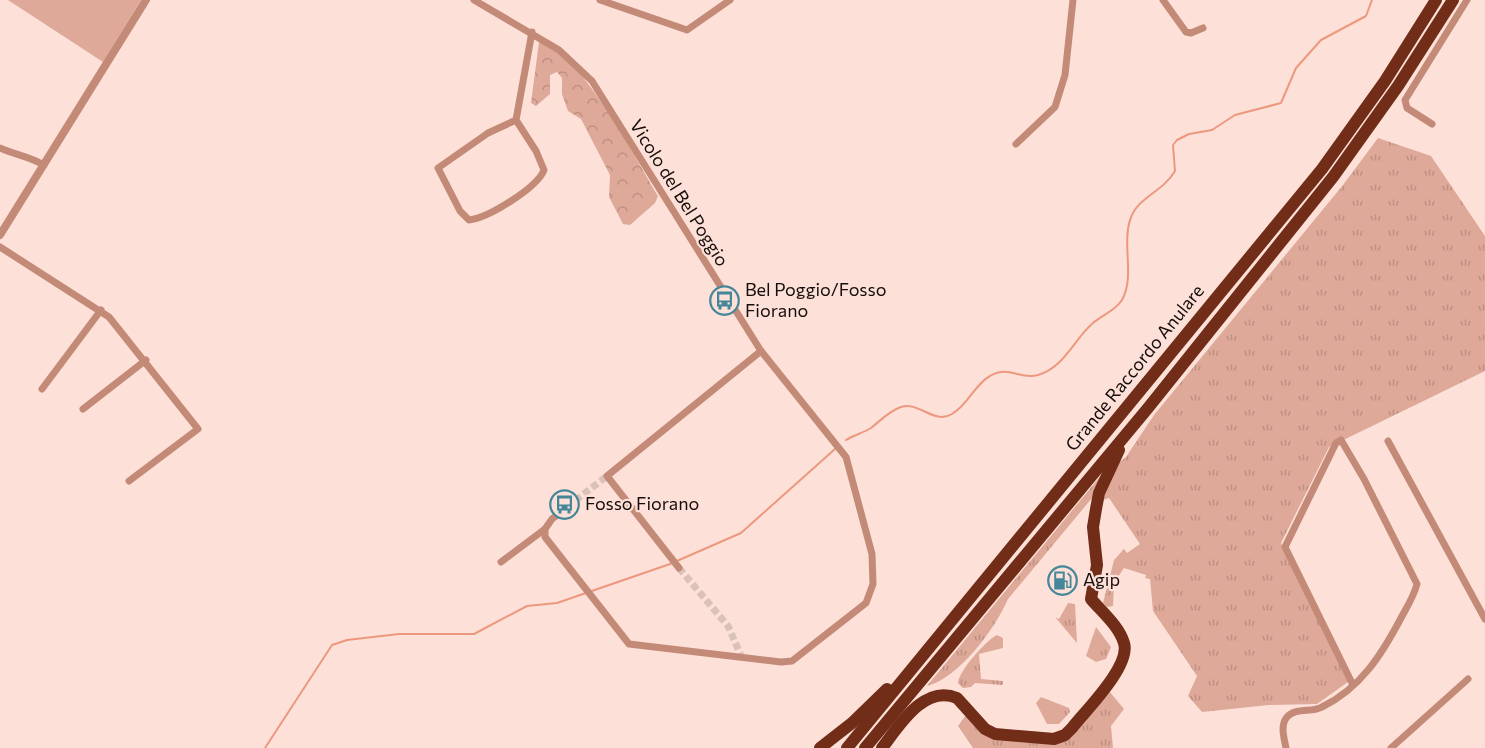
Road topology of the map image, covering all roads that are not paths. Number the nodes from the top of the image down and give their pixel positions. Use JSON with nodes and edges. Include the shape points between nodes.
{"nodes":[{"id":1,"x":147,"y":0,"type":"edge"},
{"id":2,"x":474,"y":0,"type":"edge"},
{"id":3,"x":600,"y":0,"type":"edge"},
{"id":4,"x":730,"y":0,"type":"edge"},
{"id":5,"x":1073,"y":0,"type":"edge"},
{"id":6,"x":1163,"y":0,"type":"edge"},
{"id":7,"x":1436,"y":0,"type":"edge"},
{"id":8,"x":1453,"y":0,"type":"edge"},
{"id":9,"x":1467,"y":0,"type":"edge"},
{"id":10,"x":1203,"y":28,"type":"dead end"},
{"id":11,"x":532,"y":32,"type":"junction"},
{"id":12,"x":516,"y":120,"type":"junction"},
{"id":13,"x":1432,"y":124,"type":"dead end"},
{"id":14,"x":1016,"y":144,"type":"dead end"},
{"id":15,"x":0,"y":148,"type":"edge"},
{"id":16,"x":44,"y":165,"type":"junction"},
{"id":17,"x":0,"y":235,"type":"edge"},
{"id":18,"x":0,"y":247,"type":"edge"},
{"id":19,"x":101,"y":310,"type":"junction"},
{"id":20,"x":761,"y":351,"type":"junction"},
{"id":21,"x":146,"y":360,"type":"junction"},
{"id":22,"x":42,"y":389,"type":"dead end"},
{"id":23,"x":1148,"y":408,"type":"junction"},
{"id":24,"x":83,"y":409,"type":"dead end"},
{"id":25,"x":1388,"y":441,"type":"dead end"},
{"id":26,"x":129,"y":481,"type":"dead end"},
{"id":27,"x":567,"y":507,"type":"tunnel mouth"},
{"id":28,"x":545,"y":529,"type":"junction"},
{"id":29,"x":501,"y":562,"type":"dead end"},
{"id":30,"x":679,"y":568,"type":"tunnel mouth"},
{"id":31,"x":1485,"y":619,"type":"edge"},
{"id":32,"x":932,"y":644,"type":"junction"},
{"id":33,"x":1468,"y":679,"type":"dead end"},
{"id":34,"x":1353,"y":685,"type":"junction"},
{"id":35,"x":820,"y":748,"type":"edge"},
{"id":36,"x":847,"y":748,"type":"edge"},
{"id":37,"x":865,"y":748,"type":"edge"},
{"id":38,"x":882,"y":748,"type":"edge"},
{"id":39,"x":1286,"y":748,"type":"edge"},
{"id":40,"x":1391,"y":748,"type":"edge"}],
"edges":[{"from":1,"to":16,"type":"street"},
{"from":2,"to":11,"type":"street","name":"Vicolo del Bel Poggio"},
{"from":3,"to":4,"type":"street","via":[[687,30]]},
{"from":5,"to":14,"type":"street","via":[[1065,75],[1055,107]]},
{"from":6,"to":10,"type":"street","via":[[1186,32]]},
{"from":7,"to":32,"type":"highway","name":"Grande Raccordo Anulare","via":[[1385,81],[1322,169]]},
{"from":8,"to":23,"type":"highway","name":"Grande Raccordo Anulare","via":[[1333,177]]},
{"from":9,"to":13,"type":"street","via":[[1405,100],[1406,106]]},
{"from":11,"to":12,"type":"street"},
{"from":11,"to":20,"type":"street","name":"Vicolo del Bel Poggio","via":[[559,50],[592,81]]},
{"from":12,"to":12,"type":"street","via":[[544,166],[543,175],[486,216],[470,220],[460,211],[438,168],[488,133]]},
{"from":15,"to":16,"type":"street","via":[[24,154]]},
{"from":16,"to":17,"type":"street"},
{"from":18,"to":19,"type":"street"},
{"from":19,"to":21,"type":"street"},
{"from":19,"to":22,"type":"street"},
{"from":20,"to":28,"type":"street","name":"Vicolo del Bel Poggio","via":[[846,457],[875,570],[866,603],[792,661],[629,644],[545,537]]},
{"from":20,"to":30,"type":"street","via":[[607,476]]},
{"from":21,"to":24,"type":"street"},
{"from":21,"to":26,"type":"street","via":[[198,429]]},
{"from":23,"to":37,"type":"highway","name":"Grande Raccordo Anulare"},
{"from":23,"to":38,"type":"highway","via":[[1108,470],[1093,527],[1097,565],[1091,599],[1119,632],[1125,647],[1123,660],[1072,728],[1058,738],[991,733],[957,698],[939,695],[915,709]]},
{"from":25,"to":31,"type":"street"},
{"from":27,"to":28,"type":"street"},
{"from":28,"to":29,"type":"street"},
{"from":32,"to":35,"type":"highway","via":[[852,723]]},
{"from":32,"to":36,"type":"highway","name":"Grande Raccordo Anulare"},
{"from":33,"to":40,"type":"street"},
{"from":34,"to":34,"type":"street","via":[[1382,654],[1417,584],[1341,440],[1336,443],[1285,547]]},
{"from":34,"to":39,"type":"street","via":[[1321,708],[1288,716],[1283,726]]}]}
